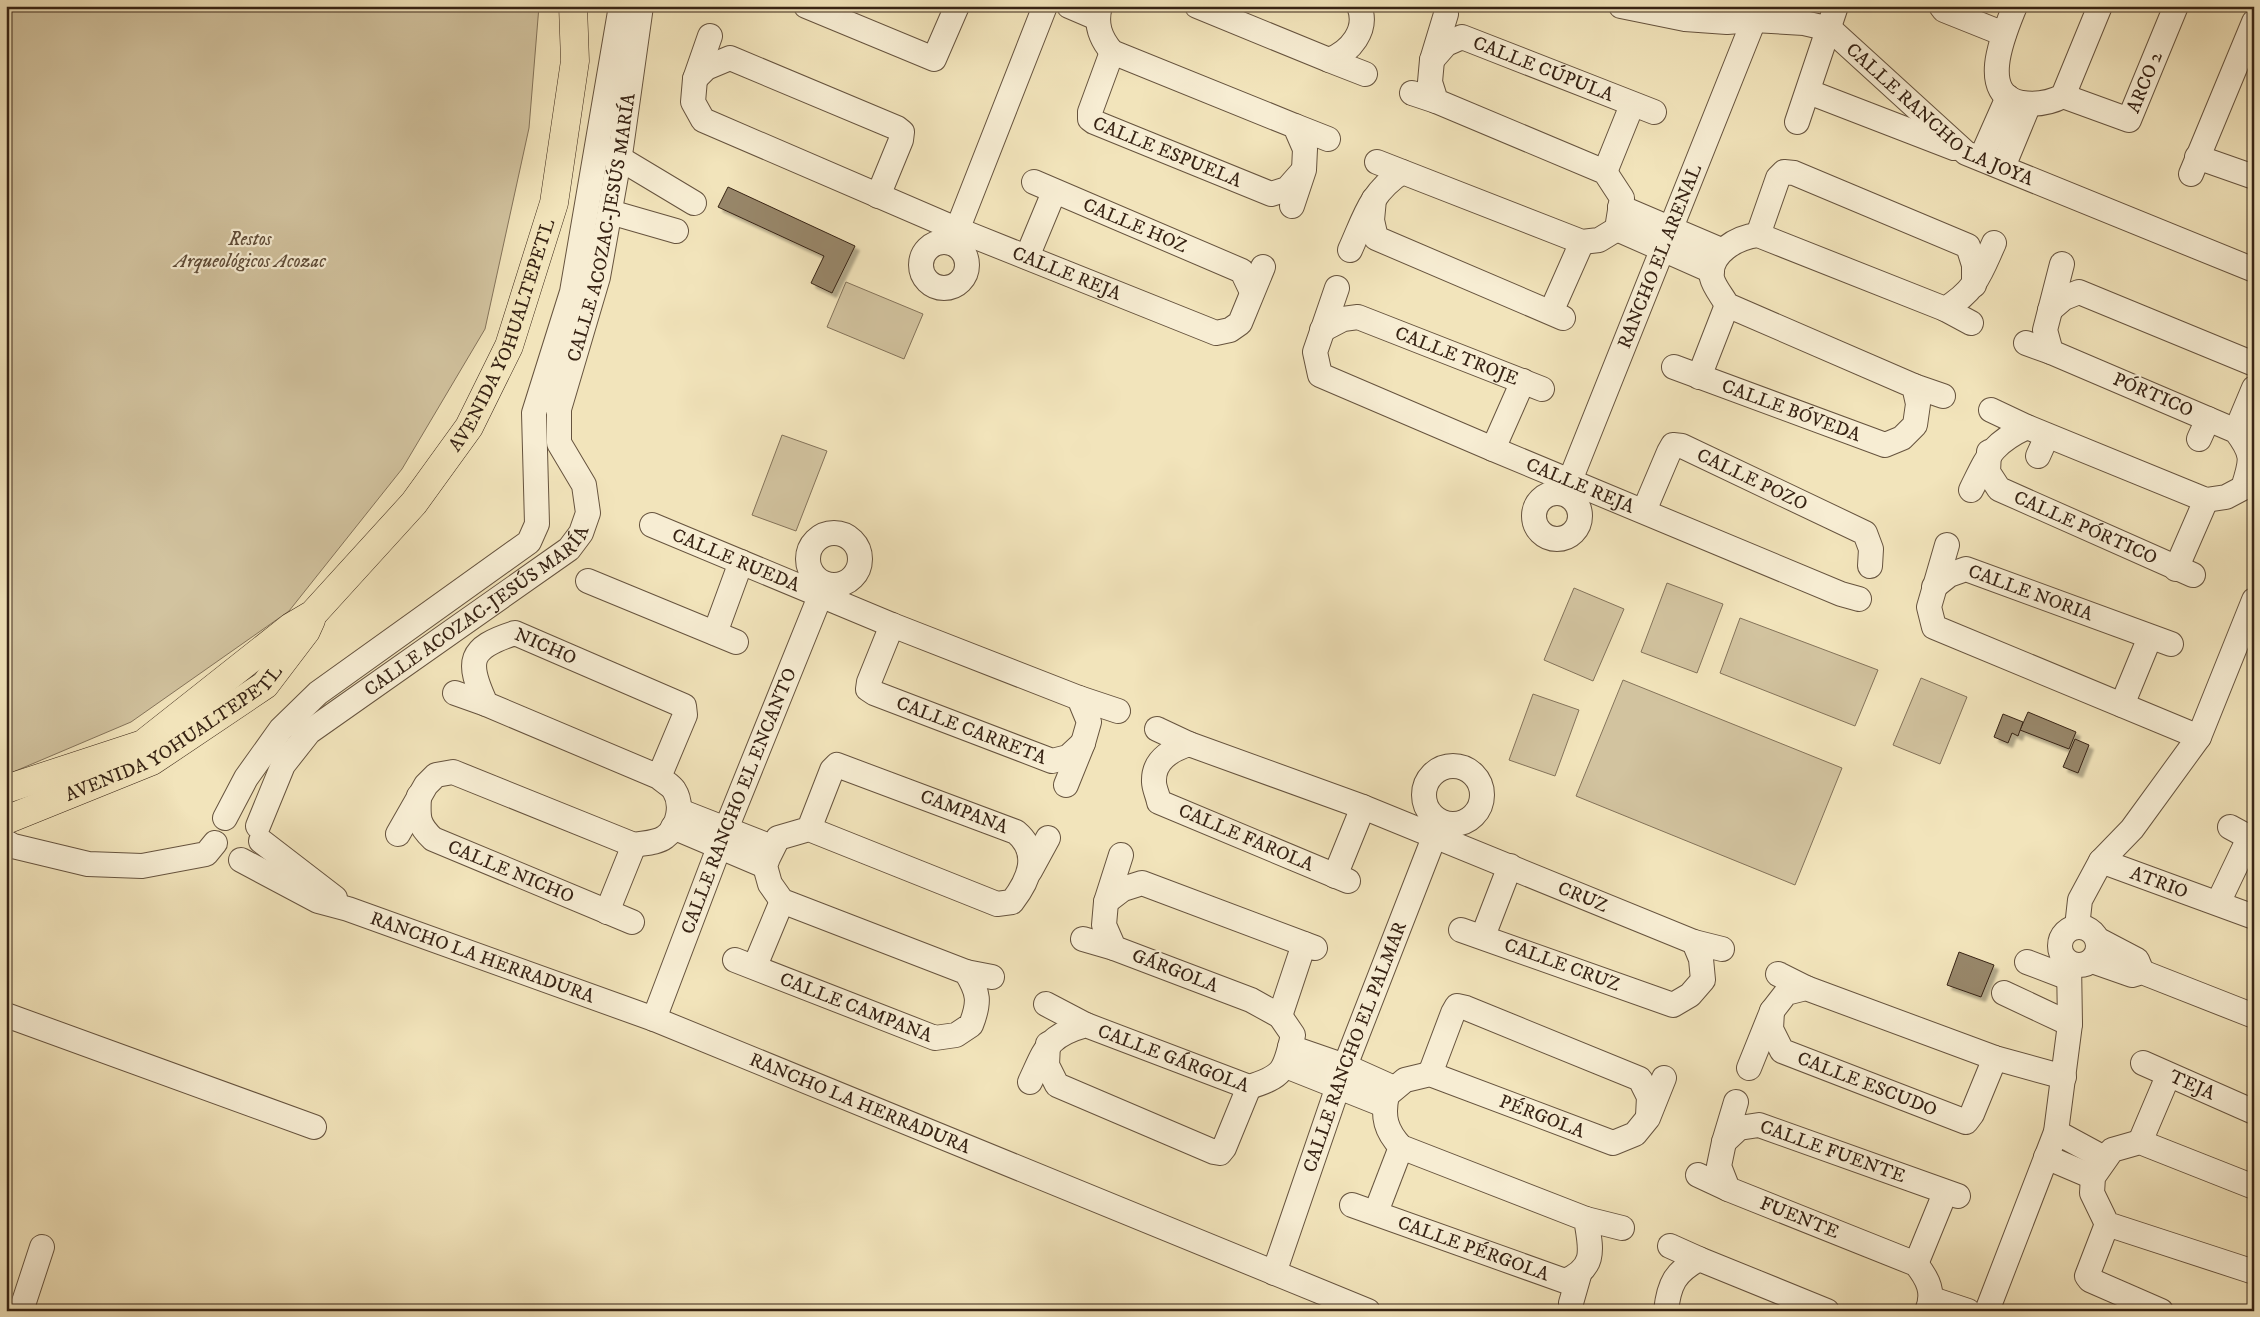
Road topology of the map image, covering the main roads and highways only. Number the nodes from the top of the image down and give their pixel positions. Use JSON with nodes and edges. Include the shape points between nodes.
{"nodes":[{"id":1,"x":573,"y":6,"type":"edge"},
{"id":2,"x":147,"y":753,"type":"junction"},
{"id":3,"x":6,"y":789,"type":"edge"},
{"id":4,"x":6,"y":820,"type":"edge"}],
"edges":[{"from":1,"to":2,"type":"main road","name":"AVENIDA YOHUALTEPETL","via":[[575,61],[554,202],[509,346],[469,427],[414,503],[313,614],[291,627]]},
{"from":2,"to":3,"type":"main road","name":"AVENIDA YOHUALTEPETL"},
{"from":2,"to":4,"type":"main road","name":"AVENIDA YOHUALTEPETL"}]}
